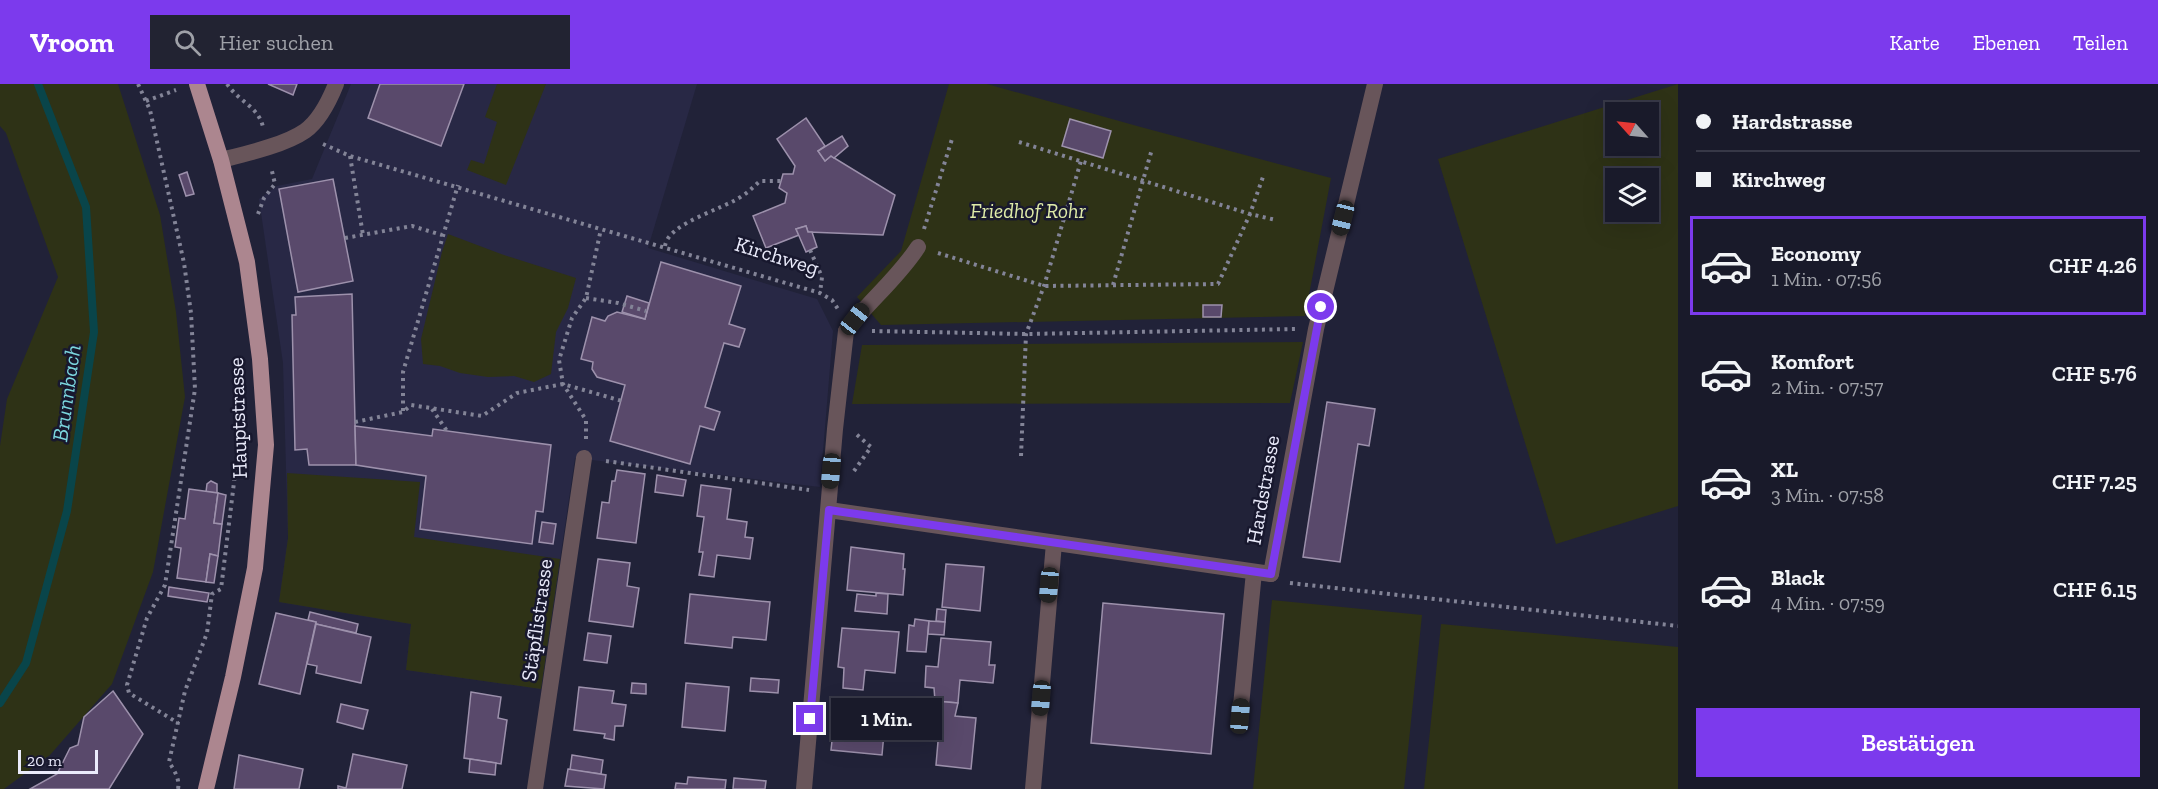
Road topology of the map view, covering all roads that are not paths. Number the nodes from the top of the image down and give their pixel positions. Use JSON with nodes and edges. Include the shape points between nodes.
{"nodes":[{"id":1,"x":336,"y":84,"type":"edge"},
{"id":2,"x":1375,"y":84,"type":"edge"},
{"id":3,"x":191,"y":86,"type":"edge"},
{"id":4,"x":221,"y":160,"type":"junction"},
{"id":5,"x":918,"y":247,"type":"road end"},
{"id":6,"x":584,"y":458,"type":"road end"},
{"id":7,"x":829,"y":510,"type":"junction"},
{"id":8,"x":1054,"y":543,"type":"junction"},
{"id":9,"x":1262,"y":573,"type":"junction"},
{"id":10,"x":1240,"y":716,"type":"dead end"},
{"id":11,"x":206,"y":789,"type":"edge"},
{"id":12,"x":535,"y":789,"type":"edge"},
{"id":13,"x":804,"y":789,"type":"edge"},
{"id":14,"x":1034,"y":789,"type":"edge"}],
"edges":[{"from":1,"to":4,"type":"street","via":[[306,130],[268,147]]},
{"from":2,"to":9,"type":"street","name":"Hardstrasse"},
{"from":3,"to":4,"type":"main road","name":"Hauptstrasse"},
{"from":4,"to":11,"type":"main road","name":"Hauptstrasse","via":[[254,309],[266,445],[255,568]]},
{"from":5,"to":7,"type":"street","via":[[846,331]]},
{"from":6,"to":12,"type":"street","name":"Stäpflistrasse"},
{"from":7,"to":8,"type":"street","name":"Hardstrasse"},
{"from":7,"to":13,"type":"street"},
{"from":8,"to":9,"type":"street","name":"Hardstrasse"},
{"from":8,"to":14,"type":"street"},
{"from":9,"to":10,"type":"street"}]}
